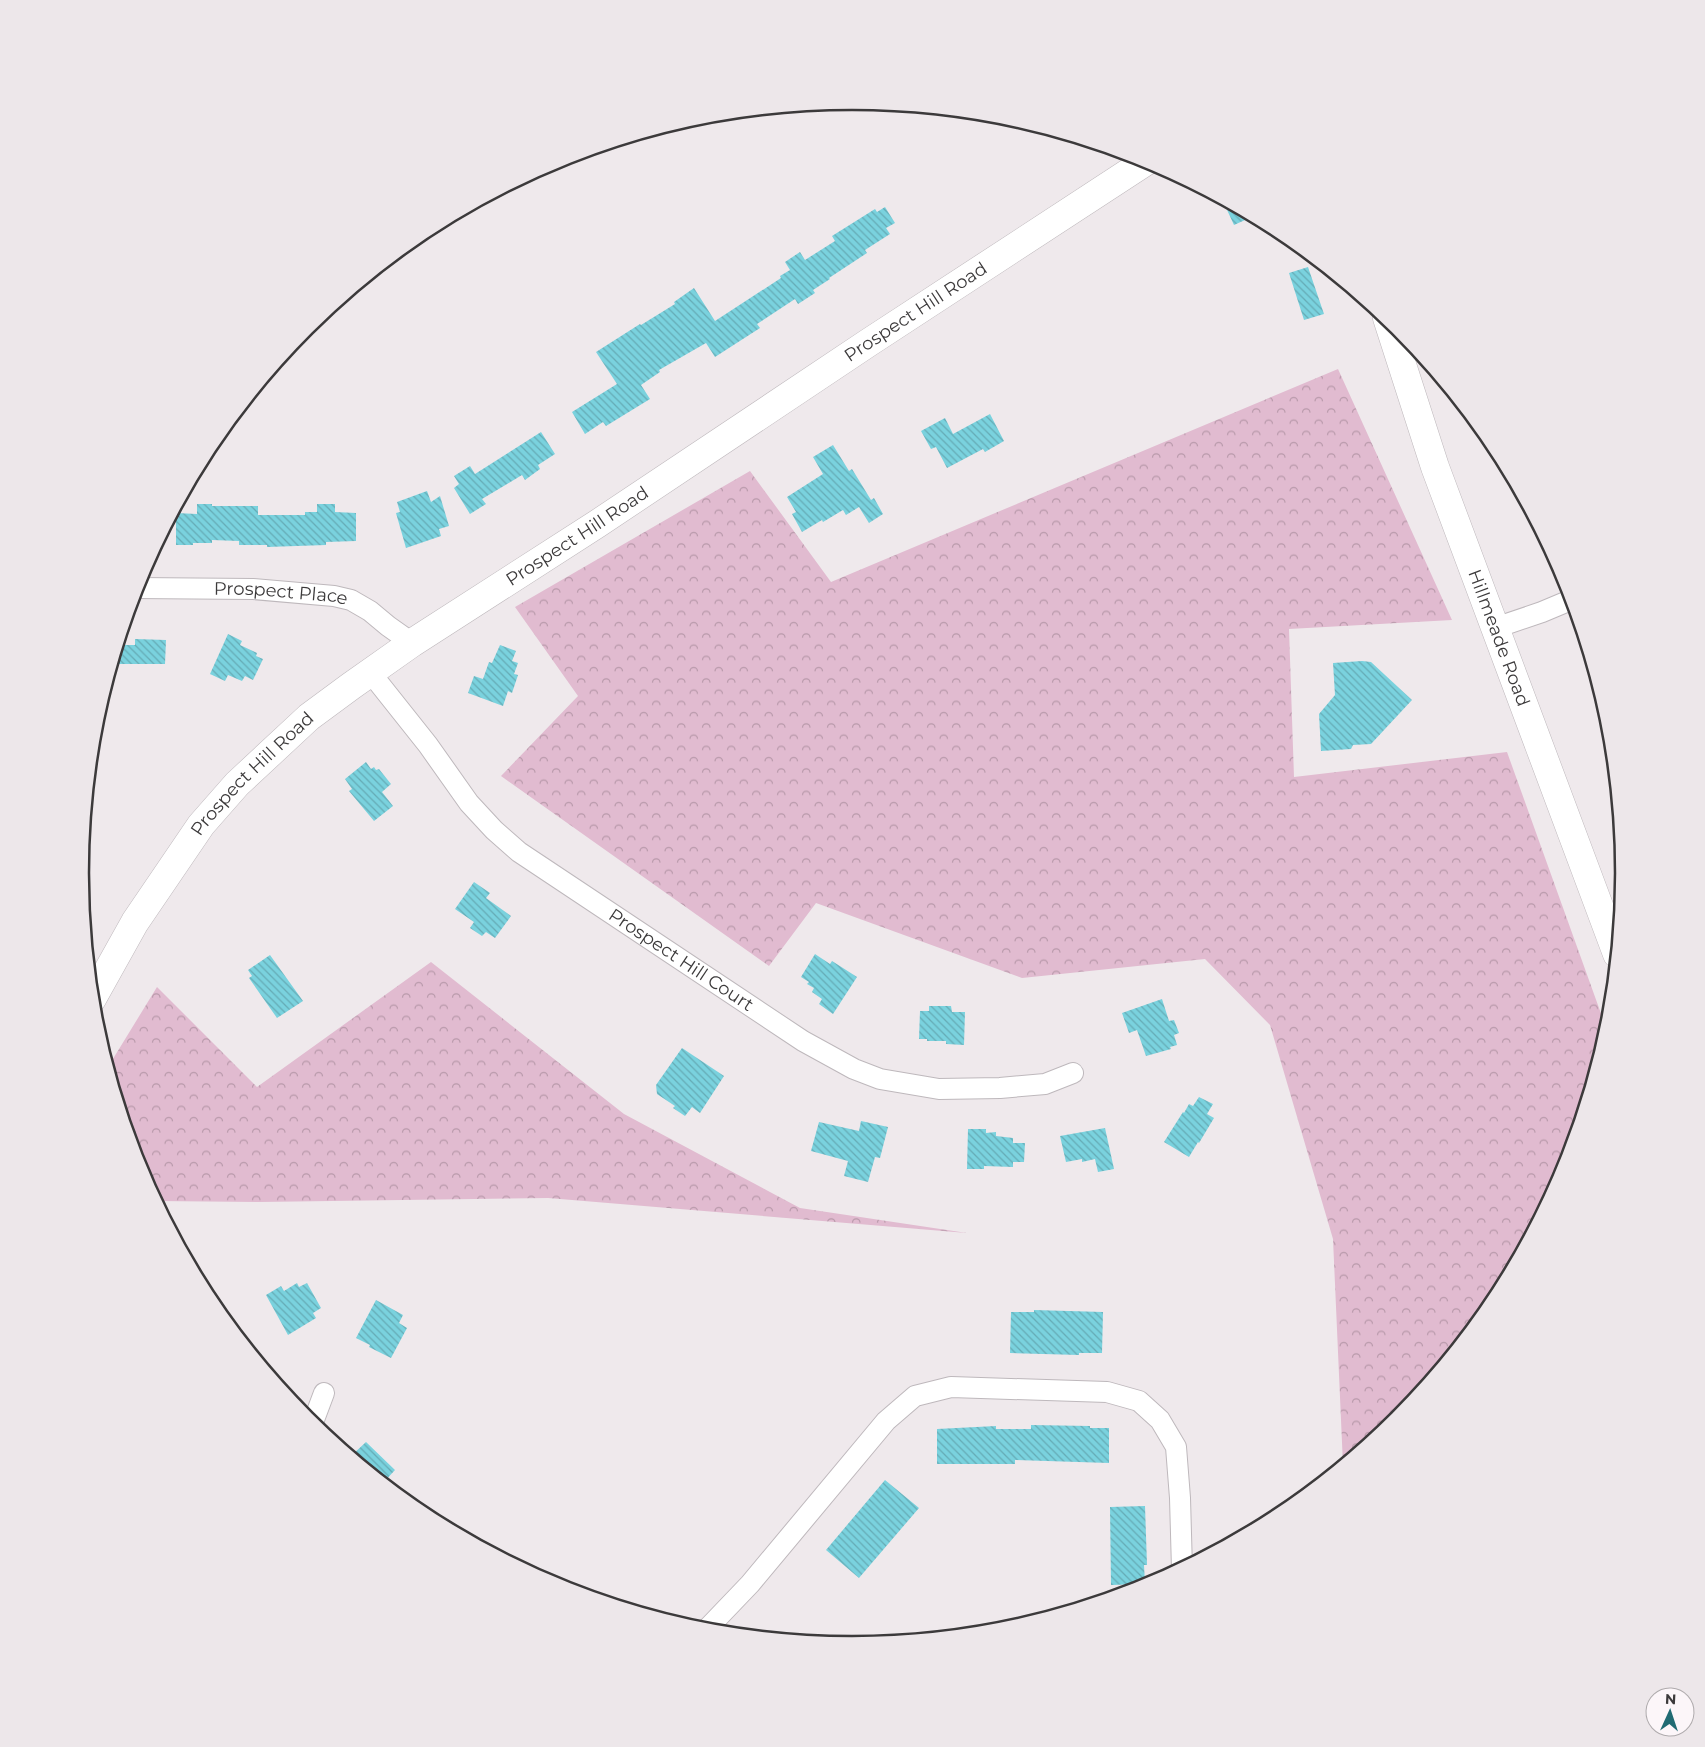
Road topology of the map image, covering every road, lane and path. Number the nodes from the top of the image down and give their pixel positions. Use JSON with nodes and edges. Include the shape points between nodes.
{"nodes":[{"id":1,"x":1139,"y":166,"type":"edge"},
{"id":2,"x":1391,"y":331,"type":"edge"},
{"id":3,"x":144,"y":588,"type":"edge"},
{"id":4,"x":1566,"y":602,"type":"edge"},
{"id":5,"x":1495,"y":628,"type":"junction"},
{"id":6,"x":412,"y":643,"type":"junction"},
{"id":7,"x":370,"y":672,"type":"junction"},
{"id":8,"x":1613,"y":943,"type":"edge"},
{"id":9,"x":98,"y":989,"type":"edge"},
{"id":10,"x":1073,"y":1073,"type":"dead end"},
{"id":11,"x":324,"y":1394,"type":"dead end"},
{"id":12,"x":315,"y":1417,"type":"edge"},
{"id":13,"x":1182,"y":1562,"type":"edge"},
{"id":14,"x":712,"y":1624,"type":"edge"}],
"edges":[{"from":1,"to":6,"type":"street","name":"Prospect Hill Road"},
{"from":2,"to":5,"type":"street","name":"Hillmeade Road","via":[[1435,467]]},
{"from":3,"to":6,"type":"street","name":"Prospect Place","via":[[253,589],[334,596],[351,600],[370,611]]},
{"from":4,"to":5,"type":"street"},
{"from":5,"to":8,"type":"street","name":"Hillmeade Road"},
{"from":6,"to":7,"type":"street","name":"Prospect Hill Road"},
{"from":7,"to":9,"type":"street","name":"Prospect Hill Road","via":[[310,716],[237,784],[201,825],[135,922]]},
{"from":7,"to":10,"type":"street","name":"Prospect Hill Court","via":[[469,803],[519,852],[803,1041],[854,1069],[880,1079],[939,1089],[1045,1084]]},
{"from":11,"to":12,"type":"street"},
{"from":13,"to":14,"type":"street","via":[[1176,1447],[1160,1420],[1138,1401],[1107,1392],[951,1387],[915,1396],[886,1421],[750,1584]]}]}
